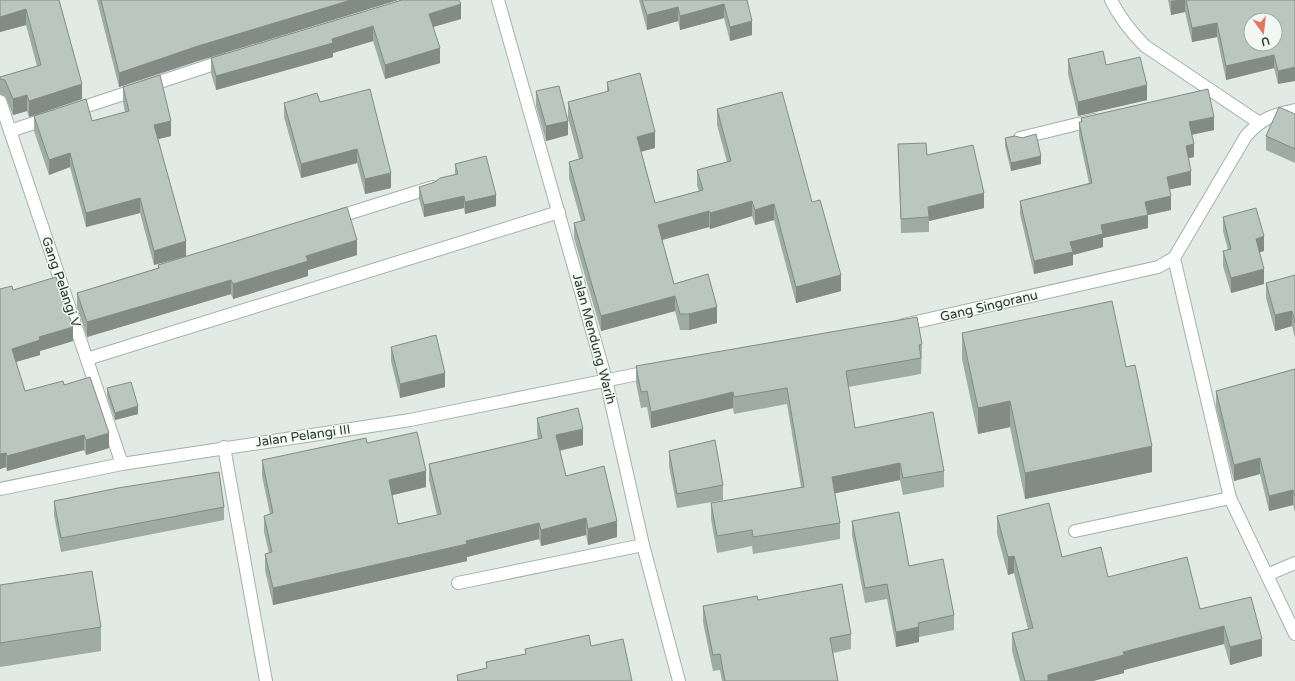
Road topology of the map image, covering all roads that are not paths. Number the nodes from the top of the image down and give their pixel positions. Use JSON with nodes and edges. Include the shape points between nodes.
{"nodes":[{"id":1,"x":498,"y":0,"type":"edge"},
{"id":2,"x":1111,"y":0,"type":"edge"},
{"id":3,"x":237,"y":56,"type":"edge"},
{"id":4,"x":1212,"y":92,"type":"junction"},
{"id":5,"x":1197,"y":96,"type":"edge"},
{"id":6,"x":0,"y":101,"type":"edge"},
{"id":7,"x":1295,"y":110,"type":"edge"},
{"id":8,"x":1105,"y":118,"type":"edge"},
{"id":9,"x":1258,"y":122,"type":"junction"},
{"id":10,"x":10,"y":131,"type":"junction"},
{"id":11,"x":1020,"y":138,"type":"edge"},
{"id":12,"x":433,"y":187,"type":"edge"},
{"id":13,"x":559,"y":212,"type":"junction"},
{"id":14,"x":319,"y":222,"type":"edge"},
{"id":15,"x":1174,"y":258,"type":"junction"},
{"id":16,"x":894,"y":327,"type":"edge"},
{"id":17,"x":87,"y":359,"type":"junction"},
{"id":18,"x":668,"y":368,"type":"edge"},
{"id":19,"x":606,"y":380,"type":"junction"},
{"id":20,"x":224,"y":447,"type":"junction"},
{"id":21,"x":122,"y":464,"type":"junction"},
{"id":22,"x":0,"y":489,"type":"edge"},
{"id":23,"x":1230,"y":498,"type":"junction"},
{"id":24,"x":1075,"y":531,"type":"dead end"},
{"id":25,"x":643,"y":545,"type":"junction"},
{"id":26,"x":1295,"y":563,"type":"edge"},
{"id":27,"x":1267,"y":575,"type":"junction"},
{"id":28,"x":458,"y":583,"type":"dead end"},
{"id":29,"x":1295,"y":634,"type":"edge"},
{"id":30,"x":266,"y":681,"type":"edge"},
{"id":31,"x":679,"y":681,"type":"edge"}],
"edges":[{"from":1,"to":13,"type":"street","name":"Jalan Mendung Warih"},
{"from":2,"to":4,"type":"street","via":[[1132,33],[1145,46]]},
{"from":3,"to":10,"type":"street"},
{"from":4,"to":5,"type":"street"},
{"from":4,"to":9,"type":"street"},
{"from":6,"to":10,"type":"street","name":"Gang Pelangi V"},
{"from":7,"to":9,"type":"street"},
{"from":8,"to":11,"type":"street"},
{"from":9,"to":15,"type":"street","via":[[1246,136]]},
{"from":10,"to":17,"type":"street","name":"Gang Pelangi V","via":[[71,299]]},
{"from":12,"to":14,"type":"street"},
{"from":13,"to":17,"type":"street"},
{"from":13,"to":19,"type":"street","name":"Jalan Mendung Warih"},
{"from":15,"to":16,"type":"street","name":"Gang Singoranu","via":[[1158,267]]},
{"from":15,"to":23,"type":"street"},
{"from":17,"to":21,"type":"street","name":"Gang Pelangi V"},
{"from":18,"to":19,"type":"street"},
{"from":19,"to":20,"type":"street","name":"Jalan Pelangi III","via":[[410,420]]},
{"from":19,"to":25,"type":"street","name":"Jalan Mendung Warih"},
{"from":20,"to":21,"type":"street","name":"Jalan Pelangi III"},
{"from":20,"to":30,"type":"street"},
{"from":21,"to":22,"type":"street","name":"Jalan Pelangi III"},
{"from":23,"to":24,"type":"street"},
{"from":23,"to":27,"type":"street"},
{"from":25,"to":28,"type":"street"},
{"from":25,"to":31,"type":"street","name":"Jalan Mendung Warih"},
{"from":26,"to":27,"type":"street"},
{"from":27,"to":29,"type":"street"}]}
